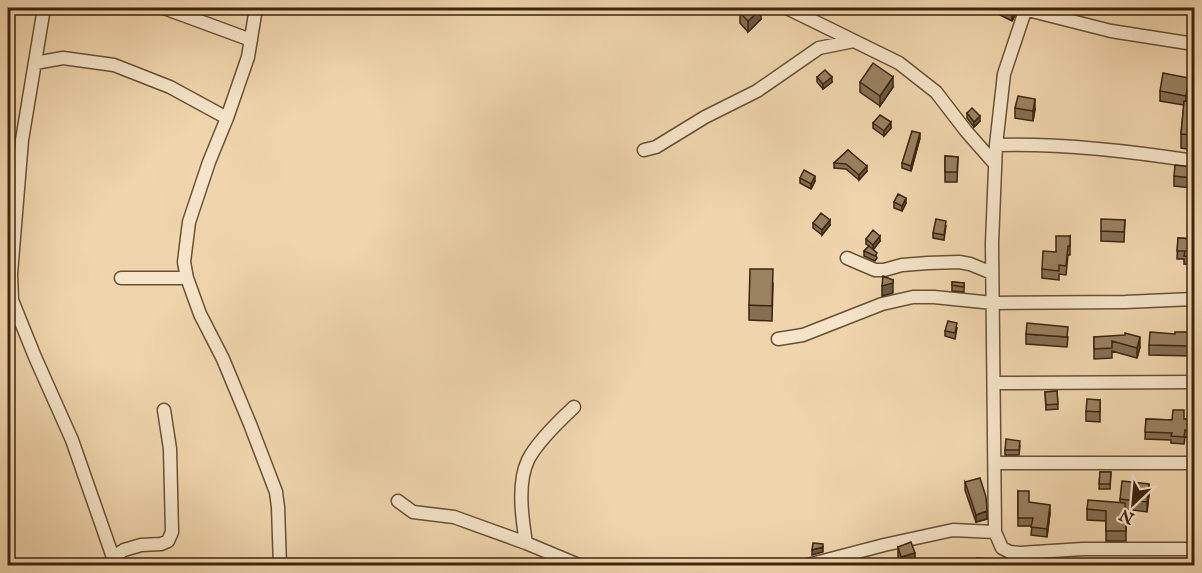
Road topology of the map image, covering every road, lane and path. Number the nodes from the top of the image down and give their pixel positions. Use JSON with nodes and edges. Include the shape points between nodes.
{"nodes":[{"id":1,"x":44,"y":8,"type":"edge"},
{"id":2,"x":164,"y":8,"type":"edge"},
{"id":3,"x":255,"y":8,"type":"edge"},
{"id":4,"x":787,"y":8,"type":"edge"},
{"id":5,"x":1024,"y":8,"type":"edge"},
{"id":6,"x":251,"y":40,"type":"junction"},
{"id":7,"x":854,"y":41,"type":"junction"},
{"id":8,"x":1194,"y":45,"type":"edge"},
{"id":9,"x":35,"y":63,"type":"junction"},
{"id":10,"x":227,"y":118,"type":"junction"},
{"id":11,"x":996,"y":145,"type":"junction"},
{"id":12,"x":644,"y":150,"type":"dead end"},
{"id":13,"x":1194,"y":161,"type":"edge"},
{"id":14,"x":995,"y":164,"type":"junction"},
{"id":15,"x":847,"y":258,"type":"dead end"},
{"id":16,"x":993,"y":273,"type":"junction"},
{"id":17,"x":121,"y":278,"type":"dead end"},
{"id":18,"x":187,"y":278,"type":"junction"},
{"id":19,"x":1194,"y":298,"type":"edge"},
{"id":20,"x":993,"y":303,"type":"junction"},
{"id":21,"x":778,"y":339,"type":"dead end"},
{"id":22,"x":994,"y":382,"type":"junction"},
{"id":23,"x":1194,"y":382,"type":"edge"},
{"id":24,"x":574,"y":407,"type":"dead end"},
{"id":25,"x":164,"y":410,"type":"dead end"},
{"id":26,"x":1194,"y":463,"type":"edge"},
{"id":27,"x":995,"y":464,"type":"junction"},
{"id":28,"x":398,"y":501,"type":"dead end"},
{"id":29,"x":996,"y":532,"type":"junction"},
{"id":30,"x":526,"y":543,"type":"junction"},
{"id":31,"x":1194,"y":549,"type":"edge"},
{"id":32,"x":114,"y":561,"type":"edge"},
{"id":33,"x":280,"y":566,"type":"edge"},
{"id":34,"x":581,"y":566,"type":"edge"},
{"id":35,"x":804,"y":566,"type":"edge"}],
"edges":[{"from":1,"to":9,"type":"street"},
{"from":2,"to":6,"type":"street"},
{"from":3,"to":6,"type":"street"},
{"from":4,"to":7,"type":"street"},
{"from":5,"to":8,"type":"street","via":[[1111,31]]},
{"from":5,"to":11,"type":"street","via":[[1004,74]]},
{"from":6,"to":10,"type":"street"},
{"from":7,"to":12,"type":"street","via":[[819,48],[757,91]]},
{"from":7,"to":14,"type":"street","via":[[899,63],[936,92]]},
{"from":9,"to":10,"type":"street","via":[[63,58],[114,64],[170,87]]},
{"from":9,"to":32,"type":"street","via":[[22,140],[12,300],[72,440]]},
{"from":10,"to":18,"type":"street","via":[[189,222],[184,262]]},
{"from":11,"to":13,"type":"street","via":[[1143,153]]},
{"from":11,"to":14,"type":"street"},
{"from":14,"to":16,"type":"street"},
{"from":15,"to":16,"type":"street","via":[[875,270],[959,262]]},
{"from":16,"to":20,"type":"street"},
{"from":17,"to":18,"type":"street"},
{"from":18,"to":33,"type":"street","via":[[276,492]]},
{"from":19,"to":20,"type":"street"},
{"from":20,"to":21,"type":"street","via":[[913,297],[882,304],[803,335]]},
{"from":20,"to":22,"type":"street"},
{"from":22,"to":23,"type":"street"},
{"from":22,"to":27,"type":"street"},
{"from":24,"to":30,"type":"street","via":[[529,459],[523,477]]},
{"from":25,"to":32,"type":"street","via":[[170,449],[172,532],[168,541],[124,550]]},
{"from":26,"to":27,"type":"street"},
{"from":27,"to":29,"type":"street"},
{"from":28,"to":30,"type":"street","via":[[413,512],[454,517]]},
{"from":29,"to":31,"type":"street","via":[[1002,548],[1020,553]]},
{"from":29,"to":35,"type":"street","via":[[953,530]]},
{"from":30,"to":34,"type":"street"}]}
